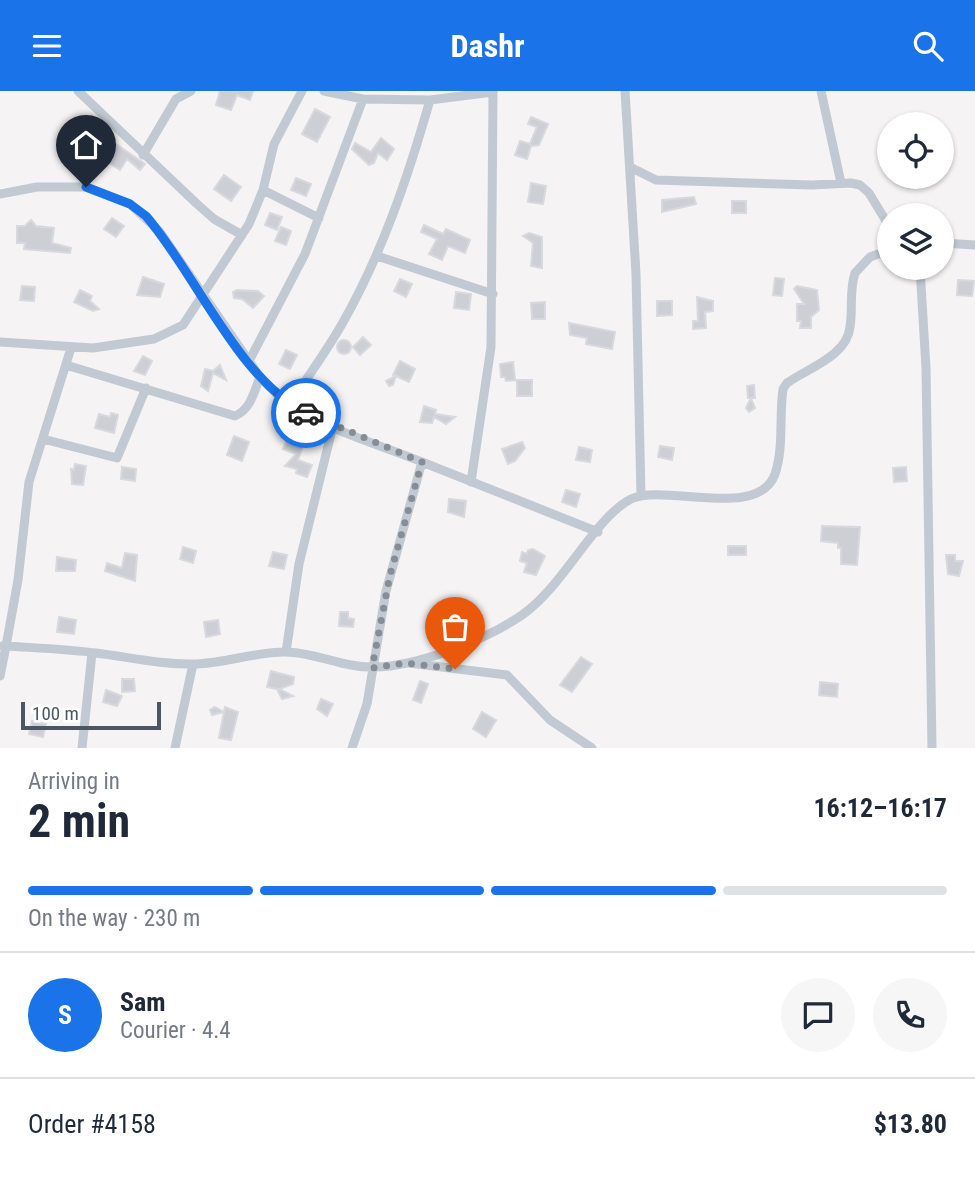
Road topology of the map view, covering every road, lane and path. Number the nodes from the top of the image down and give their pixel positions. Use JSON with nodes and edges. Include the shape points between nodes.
{"nodes":[{"id":1,"x":78,"y":91,"type":"edge"},
{"id":2,"x":191,"y":91,"type":"edge"},
{"id":3,"x":302,"y":91,"type":"edge"},
{"id":4,"x":324,"y":91,"type":"edge"},
{"id":5,"x":625,"y":91,"type":"edge"},
{"id":6,"x":821,"y":91,"type":"edge"},
{"id":7,"x":493,"y":92,"type":"edge"},
{"id":8,"x":363,"y":99,"type":"junction"},
{"id":9,"x":430,"y":100,"type":"junction"},
{"id":10,"x":143,"y":155,"type":"junction"},
{"id":11,"x":630,"y":167,"type":"junction"},
{"id":12,"x":841,"y":183,"type":"junction"},
{"id":13,"x":264,"y":190,"type":"junction"},
{"id":14,"x":0,"y":194,"type":"edge"},
{"id":15,"x":877,"y":204,"type":"edge"},
{"id":16,"x":319,"y":218,"type":"junction"},
{"id":17,"x":242,"y":235,"type":"junction"},
{"id":18,"x":954,"y":243,"type":"edge"},
{"id":19,"x":975,"y":244,"type":"edge"},
{"id":20,"x":877,"y":254,"type":"edge"},
{"id":21,"x":377,"y":256,"type":"junction"},
{"id":22,"x":921,"y":280,"type":"edge"},
{"id":23,"x":493,"y":295,"type":"junction"},
{"id":24,"x":203,"y":296,"type":"junction"},
{"id":25,"x":0,"y":342,"type":"edge"},
{"id":26,"x":71,"y":348,"type":"junction"},
{"id":27,"x":249,"y":361,"type":"junction"},
{"id":28,"x":66,"y":365,"type":"junction"},
{"id":29,"x":260,"y":377,"type":"junction"},
{"id":30,"x":146,"y":388,"type":"junction"},
{"id":31,"x":289,"y":405,"type":"junction"},
{"id":32,"x":333,"y":426,"type":"junction"},
{"id":33,"x":43,"y":439,"type":"junction"},
{"id":34,"x":422,"y":462,"type":"junction"},
{"id":35,"x":471,"y":482,"type":"junction"},
{"id":36,"x":641,"y":496,"type":"junction"},
{"id":37,"x":598,"y":532,"type":"junction"},
{"id":38,"x":3,"y":646,"type":"edge"},
{"id":39,"x":286,"y":652,"type":"junction"},
{"id":40,"x":92,"y":653,"type":"junction"},
{"id":41,"x":406,"y":663,"type":"junction"},
{"id":42,"x":193,"y":664,"type":"junction"},
{"id":43,"x":372,"y":668,"type":"junction"},
{"id":44,"x":0,"y":676,"type":"edge"},
{"id":45,"x":82,"y":748,"type":"edge"},
{"id":46,"x":175,"y":748,"type":"edge"},
{"id":47,"x":352,"y":748,"type":"edge"},
{"id":48,"x":592,"y":748,"type":"edge"},
{"id":49,"x":932,"y":748,"type":"edge"}],
"edges":[{"from":1,"to":10,"type":"street"},
{"from":2,"to":10,"type":"street","via":[[176,99]]},
{"from":3,"to":13,"type":"street","via":[[274,144]]},
{"from":4,"to":8,"type":"street"},
{"from":5,"to":11,"type":"street"},
{"from":6,"to":12,"type":"street"},
{"from":7,"to":9,"type":"street"},
{"from":7,"to":23,"type":"street"},
{"from":8,"to":9,"type":"street"},
{"from":8,"to":16,"type":"street"},
{"from":9,"to":21,"type":"street"},
{"from":10,"to":17,"type":"street","via":[[214,219]]},
{"from":11,"to":12,"type":"street","via":[[656,180]]},
{"from":11,"to":36,"type":"street"},
{"from":12,"to":15,"type":"street","via":[[860,185]]},
{"from":13,"to":16,"type":"street"},
{"from":13,"to":17,"type":"street"},
{"from":14,"to":24,"type":"street","via":[[37,187],[86,187],[130,204],[160,232]]},
{"from":16,"to":27,"type":"street","via":[[298,270]]},
{"from":17,"to":24,"type":"street"},
{"from":18,"to":19,"type":"street"},
{"from":20,"to":36,"type":"street","via":[[855,273],[847,340],[783,389],[777,467],[769,484],[753,493],[724,498]]},
{"from":21,"to":23,"type":"street"},
{"from":21,"to":31,"type":"street","via":[[342,323]]},
{"from":22,"to":49,"type":"street"},
{"from":23,"to":35,"type":"street","via":[[487,385]]},
{"from":24,"to":26,"type":"street","via":[[183,325],[170,333],[131,343]]},
{"from":24,"to":27,"type":"street"},
{"from":25,"to":26,"type":"street"},
{"from":26,"to":28,"type":"street"},
{"from":27,"to":29,"type":"street"},
{"from":28,"to":30,"type":"street"},
{"from":28,"to":33,"type":"street"},
{"from":29,"to":30,"type":"street","via":[[249,405],[235,416]]},
{"from":29,"to":31,"type":"street"},
{"from":30,"to":33,"type":"street","via":[[117,458]]},
{"from":31,"to":32,"type":"street"},
{"from":32,"to":34,"type":"street"},
{"from":32,"to":39,"type":"street","via":[[299,563]]},
{"from":33,"to":38,"type":"street","via":[[28,489],[18,580]]},
{"from":34,"to":35,"type":"street"},
{"from":34,"to":43,"type":"street","via":[[394,558]]},
{"from":35,"to":37,"type":"street"},
{"from":36,"to":37,"type":"street","via":[[623,505]]},
{"from":37,"to":41,"type":"street","via":[[523,615],[449,650]]},
{"from":38,"to":40,"type":"street"},
{"from":38,"to":44,"type":"street"},
{"from":39,"to":42,"type":"street"},
{"from":39,"to":43,"type":"street"},
{"from":40,"to":42,"type":"street"},
{"from":40,"to":45,"type":"street"},
{"from":41,"to":43,"type":"street"},
{"from":41,"to":48,"type":"street","via":[[507,675],[550,720]]},
{"from":42,"to":46,"type":"street"},
{"from":43,"to":47,"type":"street","via":[[367,703]]}]}
